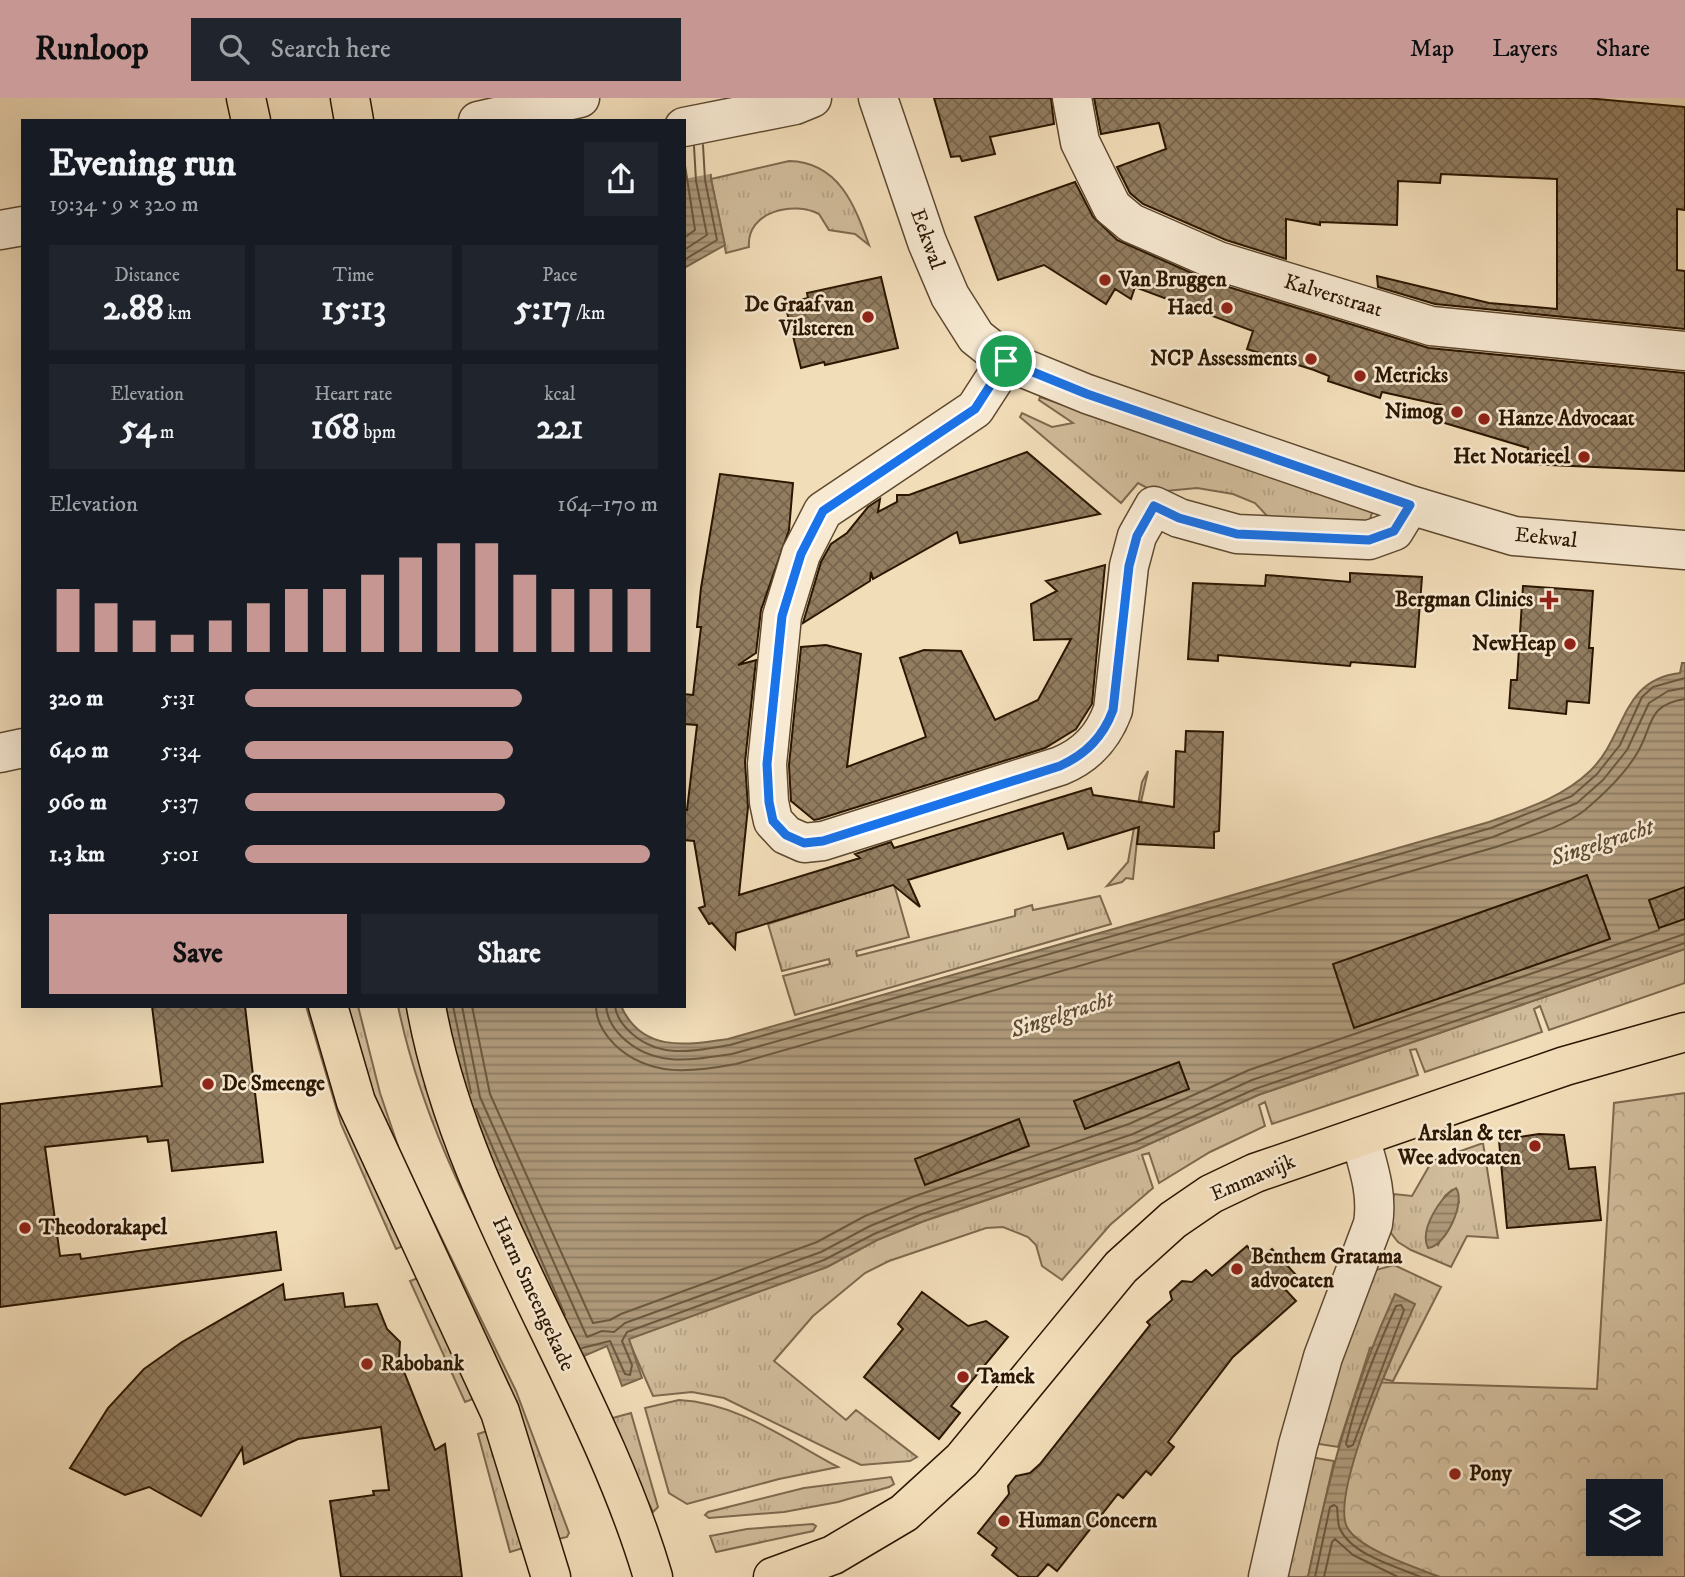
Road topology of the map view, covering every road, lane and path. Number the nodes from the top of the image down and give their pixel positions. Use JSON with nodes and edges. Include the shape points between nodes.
{"nodes":[{"id":1,"x":246,"y":98,"type":"edge"},
{"id":2,"x":349,"y":98,"type":"edge"},
{"id":3,"x":580,"y":98,"type":"edge"},
{"id":4,"x":812,"y":98,"type":"edge"},
{"id":5,"x":878,"y":98,"type":"edge"},
{"id":6,"x":1072,"y":98,"type":"edge"},
{"id":7,"x":251,"y":119,"type":"edge"},
{"id":8,"x":354,"y":119,"type":"edge"},
{"id":9,"x":486,"y":119,"type":"edge"},
{"id":10,"x":686,"y":127,"type":"edge"},
{"id":11,"x":21,"y":226,"type":"edge"},
{"id":12,"x":0,"y":229,"type":"edge"},
{"id":13,"x":1685,"y":351,"type":"edge"},
{"id":14,"x":1006,"y":361,"type":"junction"},
{"id":15,"x":1410,"y":505,"type":"junction"},
{"id":16,"x":1685,"y":550,"type":"edge"},
{"id":17,"x":21,"y":748,"type":"edge"},
{"id":18,"x":0,"y":753,"type":"edge"},
{"id":19,"x":329,"y":1008,"type":"edge"},
{"id":20,"x":426,"y":1008,"type":"edge"},
{"id":21,"x":1685,"y":1032,"type":"edge"},
{"id":22,"x":1360,"y":1137,"type":"junction"},
{"id":23,"x":835,"y":1566,"type":"edge"},
{"id":24,"x":551,"y":1577,"type":"edge"},
{"id":25,"x":653,"y":1577,"type":"edge"},
{"id":26,"x":773,"y":1577,"type":"edge"},
{"id":27,"x":1268,"y":1577,"type":"edge"}],
"edges":[{"from":1,"to":7,"type":"main road"},
{"from":2,"to":8,"type":"main road"},
{"from":3,"to":9,"type":"street"},
{"from":4,"to":10,"type":"street"},
{"from":5,"to":14,"type":"street","name":"Eekwal","via":[[950,296],[976,337]]},
{"from":6,"to":13,"type":"street","name":"Kalverstraat","via":[[1080,142],[1112,207],[1131,223],[1218,261],[1431,326]]},
{"from":11,"to":12,"type":"street"},
{"from":14,"to":15,"type":"street","name":"Eekwal"},
{"from":14,"to":15,"type":"street","via":[[975,409],[834,501],[814,524],[782,616],[767,764],[770,812],[779,829],[795,841],[813,843],[836,837],[1060,766],[1089,748],[1113,710],[1129,566],[1137,536],[1154,506],[1237,534],[1369,540],[1394,531]]},
{"from":15,"to":16,"type":"street","name":"Eekwal","via":[[1514,536]]},
{"from":17,"to":18,"type":"street"},
{"from":19,"to":24,"type":"main road","via":[[356,1102],[500,1412]]},
{"from":20,"to":25,"type":"main road","name":"Harm Smeengekade","via":[[443,1074],[475,1166],[629,1503]]},
{"from":21,"to":22,"type":"main road","name":"Emmawijk","via":[[1565,1066]]},
{"from":22,"to":23,"type":"main road","name":"Emmawijk","via":[[1255,1173],[1211,1194],[1173,1220],[1121,1267],[962,1460],[904,1513]]},
{"from":22,"to":27,"type":"street","via":[[1373,1184],[1373,1224],[1323,1357]]},
{"from":23,"to":26,"type":"main road","name":"Emmawijk"}]}
